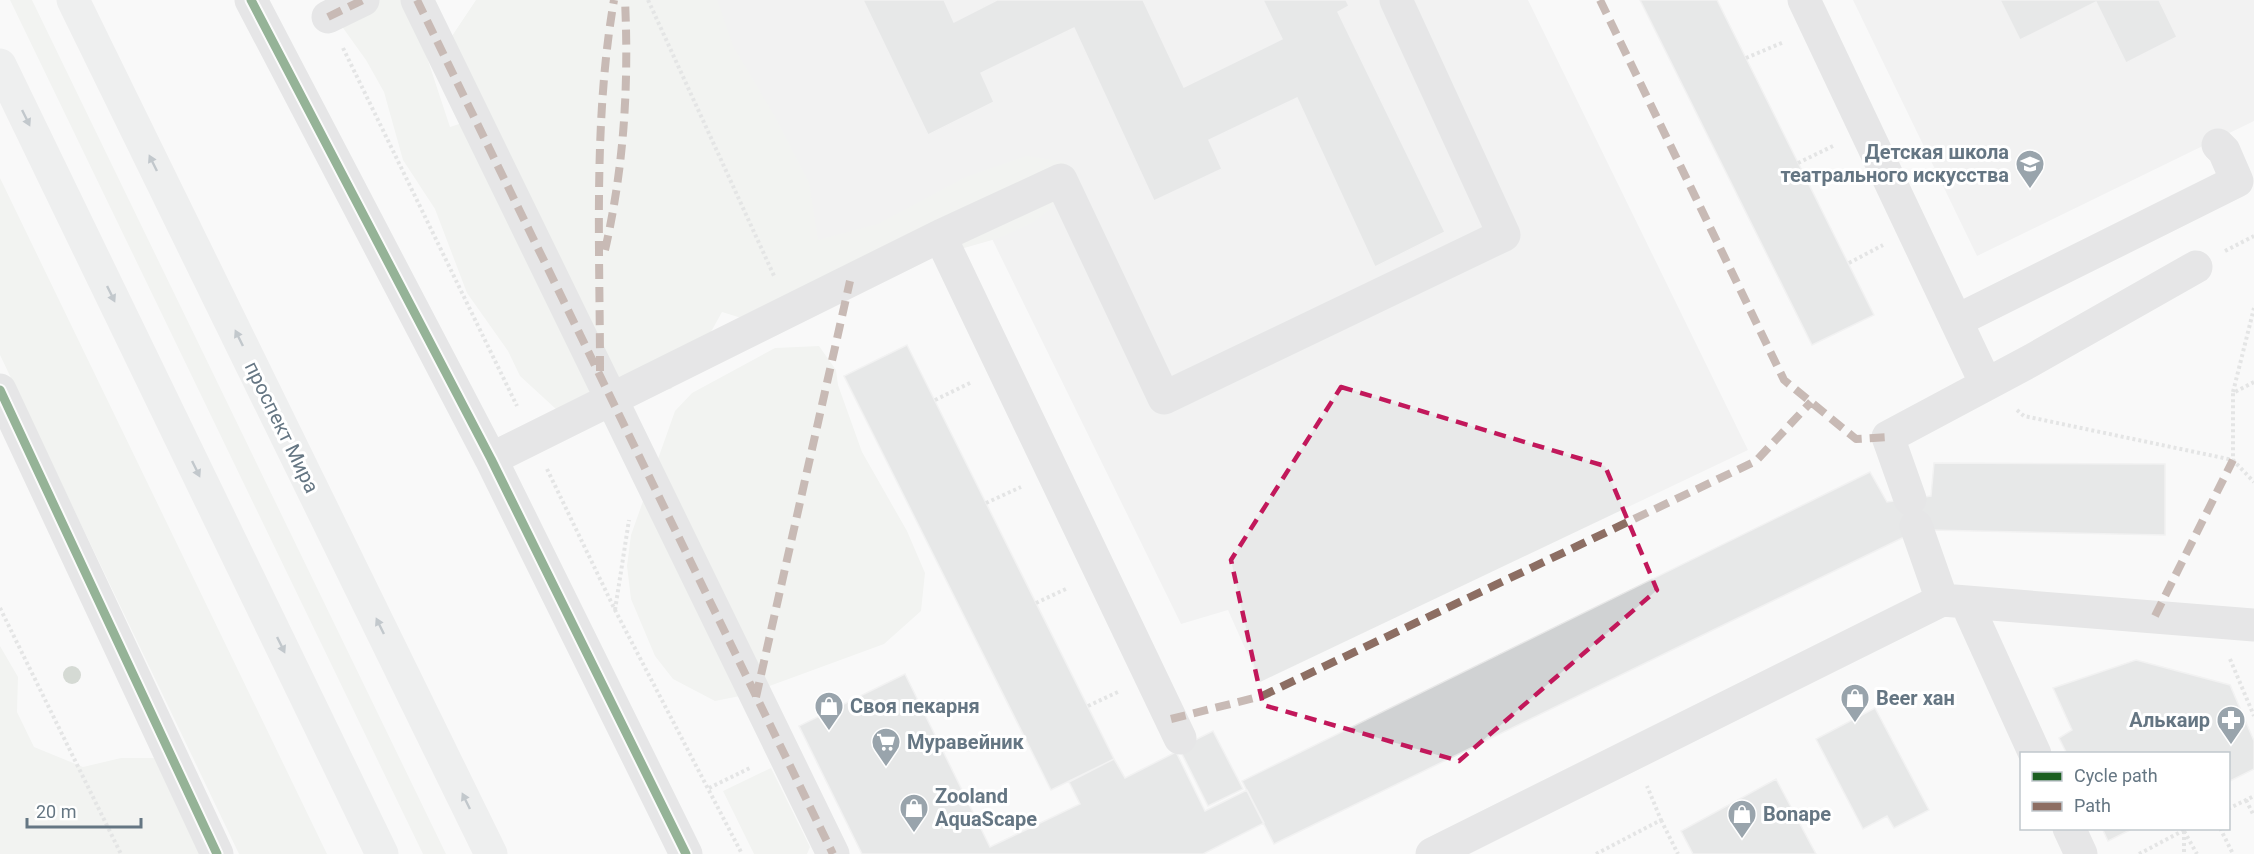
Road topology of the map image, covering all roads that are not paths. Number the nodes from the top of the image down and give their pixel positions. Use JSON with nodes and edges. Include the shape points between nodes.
{"nodes":[{"id":1,"x":73,"y":0,"type":"edge"},
{"id":2,"x":250,"y":0,"type":"edge"},
{"id":3,"x":363,"y":0,"type":"edge"},
{"id":4,"x":417,"y":0,"type":"edge"},
{"id":5,"x":1396,"y":0,"type":"edge"},
{"id":6,"x":1804,"y":0,"type":"edge"},
{"id":7,"x":328,"y":17,"type":"road end"},
{"id":8,"x":0,"y":65,"type":"edge"},
{"id":9,"x":2218,"y":145,"type":"dead end"},
{"id":10,"x":940,"y":236,"type":"junction"},
{"id":11,"x":2196,"y":267,"type":"dead end"},
{"id":12,"x":1956,"y":321,"type":"junction"},
{"id":13,"x":1986,"y":384,"type":"junction"},
{"id":14,"x":0,"y":390,"type":"edge"},
{"id":15,"x":612,"y":400,"type":"junction"},
{"id":16,"x":491,"y":459,"type":"junction"},
{"id":17,"x":1954,"y":601,"type":"junction"},
{"id":18,"x":2243,"y":624,"type":"edge"},
{"id":19,"x":1180,"y":738,"type":"dead end"},
{"id":20,"x":2034,"y":752,"type":"edge"},
{"id":21,"x":2070,"y":830,"type":"edge"},
{"id":22,"x":217,"y":854,"type":"edge"},
{"id":23,"x":382,"y":854,"type":"edge"},
{"id":24,"x":491,"y":854,"type":"edge"},
{"id":25,"x":686,"y":854,"type":"edge"},
{"id":26,"x":833,"y":854,"type":"edge"},
{"id":27,"x":1432,"y":854,"type":"edge"},
{"id":28,"x":2081,"y":854,"type":"edge"}],
"edges":[{"from":24,"to":1,"type":"main road","name":"проспект Мира","one_way":true},
{"from":2,"to":16,"type":"street"},
{"from":3,"to":7,"type":"street"},
{"from":4,"to":15,"type":"street"},
{"from":5,"to":10,"type":"street","via":[[1504,235],[1164,398],[1062,180]]},
{"from":6,"to":12,"type":"street"},
{"from":8,"to":23,"type":"main road","one_way":true},
{"from":9,"to":12,"type":"street","via":[[2237,181]]},
{"from":10,"to":15,"type":"street"},
{"from":10,"to":19,"type":"street"},
{"from":11,"to":13,"type":"street"},
{"from":12,"to":13,"type":"street"},
{"from":13,"to":17,"type":"street","via":[[1888,437],[1913,513]]},
{"from":14,"to":22,"type":"street"},
{"from":15,"to":16,"type":"street"},
{"from":15,"to":26,"type":"street"},
{"from":16,"to":25,"type":"street"},
{"from":17,"to":18,"type":"street"},
{"from":17,"to":20,"type":"street"},
{"from":17,"to":27,"type":"street"},
{"from":21,"to":28,"type":"street"}]}
